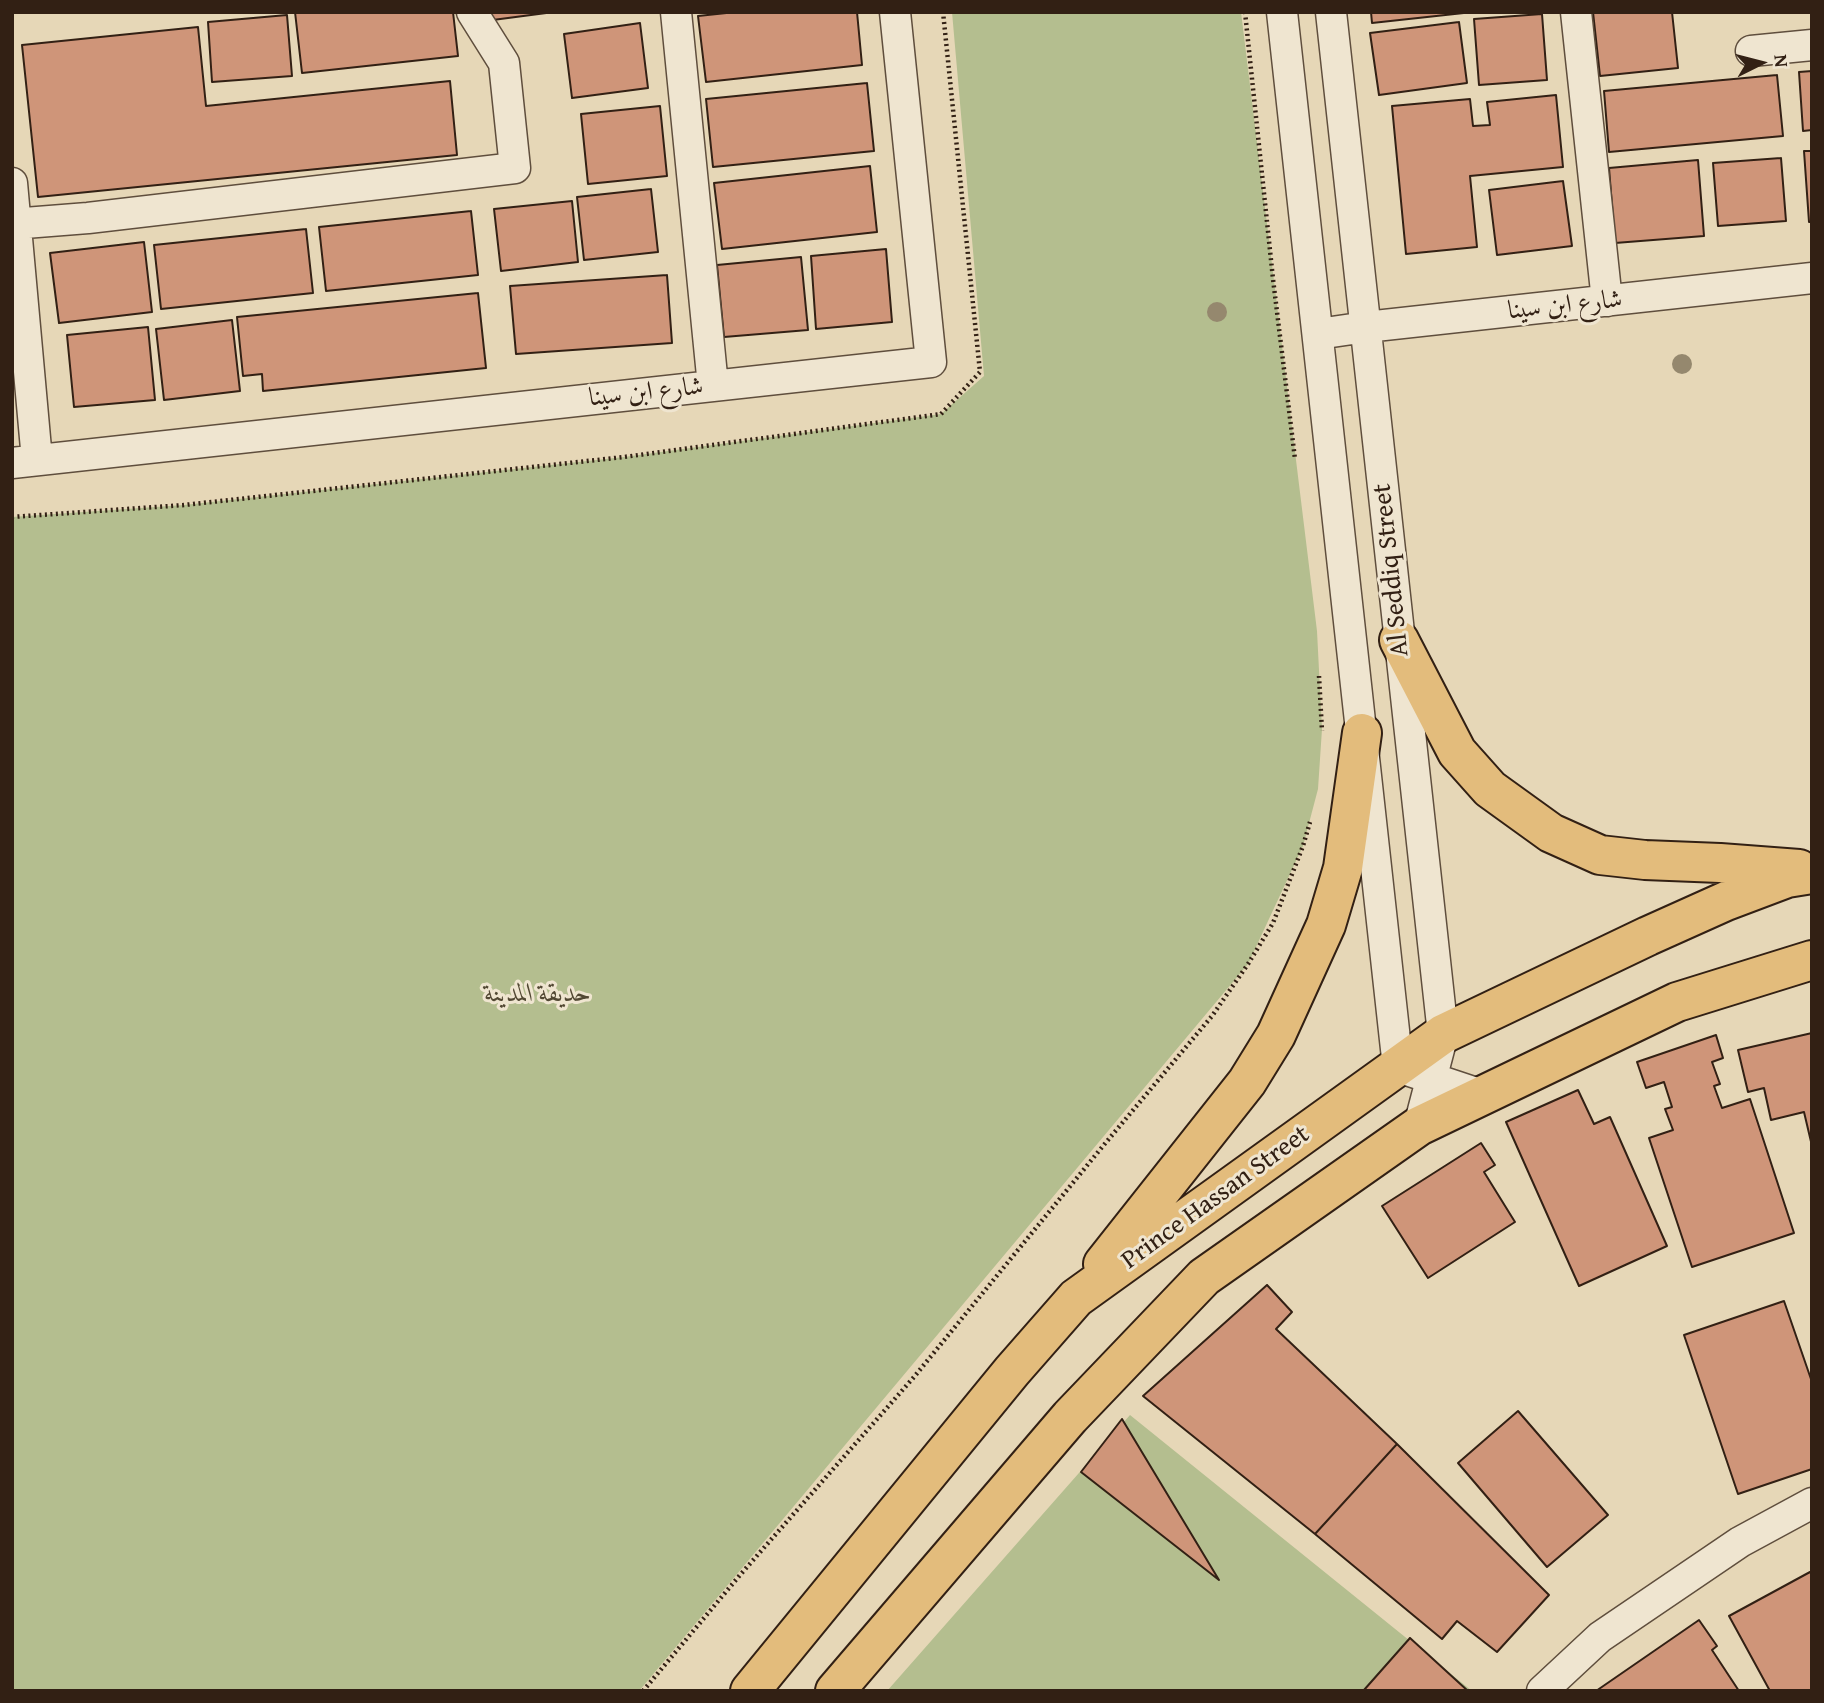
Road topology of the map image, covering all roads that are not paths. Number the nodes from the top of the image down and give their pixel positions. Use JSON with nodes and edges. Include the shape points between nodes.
{"nodes":[{"id":1,"x":472,"y":12,"type":"edge"},
{"id":2,"x":676,"y":12,"type":"edge"},
{"id":3,"x":895,"y":12,"type":"edge"},
{"id":4,"x":1282,"y":12,"type":"edge"},
{"id":5,"x":1331,"y":12,"type":"edge"},
{"id":6,"x":1576,"y":12,"type":"edge"},
{"id":7,"x":1812,"y":45,"type":"edge"},
{"id":8,"x":1751,"y":51,"type":"dead end"},
{"id":9,"x":12,"y":183,"type":"edge"},
{"id":10,"x":14,"y":224,"type":"edge"},
{"id":11,"x":1812,"y":278,"type":"edge"},
{"id":12,"x":1607,"y":301,"type":"junction"},
{"id":13,"x":1366,"y":327,"type":"junction"},
{"id":14,"x":1318,"y":334,"type":"junction"},
{"id":15,"x":713,"y":386,"type":"junction"},
{"id":16,"x":24,"y":461,"type":"edge"},
{"id":17,"x":1399,"y":640,"type":"junction"},
{"id":18,"x":1362,"y":733,"type":"junction"},
{"id":19,"x":1812,"y":872,"type":"edge"},
{"id":20,"x":1812,"y":960,"type":"edge"},
{"id":21,"x":1443,"y":1034,"type":"junction"},
{"id":22,"x":1415,"y":1072,"type":"junction"},
{"id":23,"x":1482,"y":1095,"type":"junction"},
{"id":24,"x":1419,"y":1126,"type":"junction"},
{"id":25,"x":1076,"y":1298,"type":"junction"},
{"id":26,"x":1812,"y":1503,"type":"edge"},
{"id":27,"x":750,"y":1691,"type":"edge"},
{"id":28,"x":835,"y":1691,"type":"edge"},
{"id":29,"x":1542,"y":1691,"type":"edge"}],
"edges":[{"from":1,"to":10,"type":"street","via":[[504,63],[515,168]]},
{"from":2,"to":15,"type":"street"},
{"from":3,"to":15,"type":"street","name":"شارع ابن سينا","via":[[931,362]]},
{"from":4,"to":14,"type":"street","name":"Al Seddiq Street"},
{"from":5,"to":13,"type":"street","name":"Al Seddiq Street"},
{"from":6,"to":12,"type":"street"},
{"from":7,"to":8,"type":"street"},
{"from":9,"to":10,"type":"street"},
{"from":10,"to":16,"type":"street"},
{"from":11,"to":12,"type":"street","name":"شارع ابن سينا"},
{"from":12,"to":13,"type":"street","name":"شارع ابن سينا"},
{"from":13,"to":14,"type":"street","name":"شارع ابن سينا"},
{"from":13,"to":17,"type":"street","name":"Al Seddiq Street"},
{"from":14,"to":18,"type":"street","name":"Al Seddiq Street"},
{"from":15,"to":16,"type":"street","name":"شارع ابن سينا"},
{"from":17,"to":19,"type":"main road","via":[[1457,752],[1490,789],[1551,833],[1600,855]]},
{"from":17,"to":21,"type":"street","name":"Al Seddiq Street"},
{"from":18,"to":22,"type":"street","name":"Al Seddiq Street"},
{"from":18,"to":25,"type":"main road","via":[[1343,868],[1326,925],[1276,1035],[1247,1082]]},
{"from":19,"to":21,"type":"main road","name":"Prince Hassan Street","via":[[1726,901]]},
{"from":20,"to":23,"type":"main road","via":[[1677,1002]]},
{"from":21,"to":22,"type":"main road","name":"Prince Hassan Street"},
{"from":22,"to":23,"type":"street"},
{"from":22,"to":24,"type":"street","name":"Al Seddiq Street"},
{"from":22,"to":25,"type":"main road","name":"Prince Hassan Street"},
{"from":23,"to":24,"type":"main road"},
{"from":24,"to":28,"type":"main road","via":[[1204,1277],[1070,1417]]},
{"from":25,"to":27,"type":"main road","name":"Prince Hassan Street"},
{"from":26,"to":29,"type":"street","via":[[1740,1542],[1600,1637]]}]}
